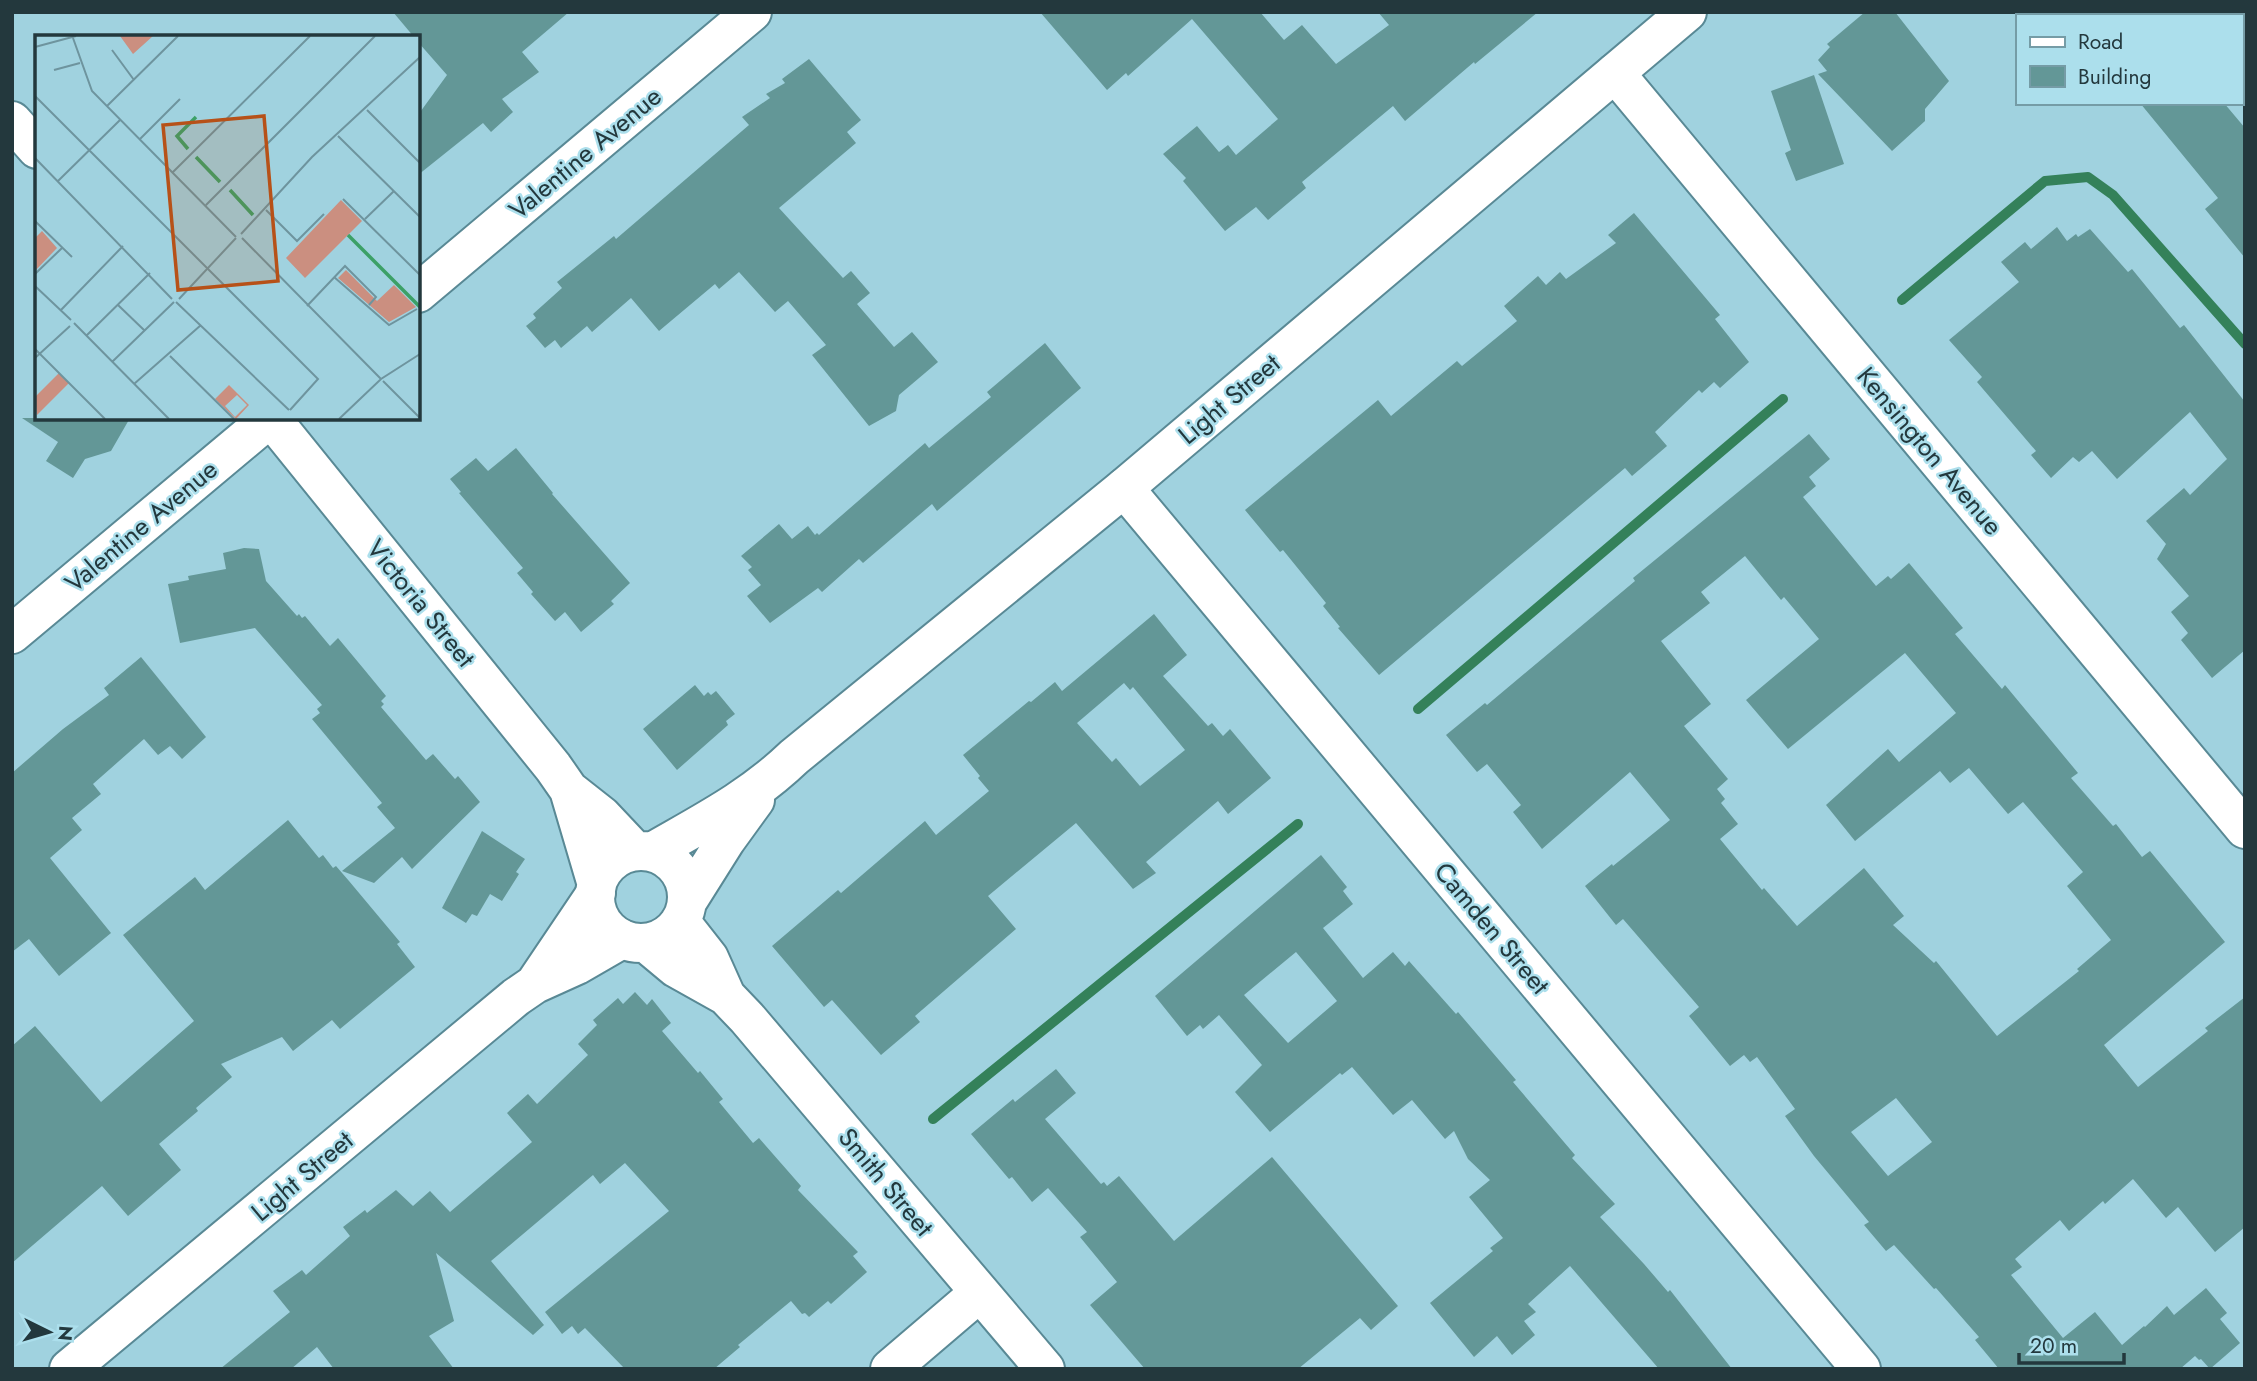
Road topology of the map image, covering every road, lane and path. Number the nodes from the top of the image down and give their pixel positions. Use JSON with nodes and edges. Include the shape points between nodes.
{"nodes":[{"id":1,"x":752,"y":12,"type":"edge"},
{"id":2,"x":1687,"y":12,"type":"edge"},
{"id":3,"x":1615,"y":72,"type":"junction"},
{"id":4,"x":12,"y":121,"type":"edge"},
{"id":5,"x":35,"y":147,"type":"edge"},
{"id":6,"x":420,"y":291,"type":"edge"},
{"id":7,"x":269,"y":420,"type":"edge"},
{"id":8,"x":273,"y":420,"type":"edge"},
{"id":9,"x":1124,"y":488,"type":"junction"},
{"id":10,"x":12,"y":634,"type":"edge"},
{"id":11,"x":769,"y":781,"type":"junction"},
{"id":12,"x":569,"y":790,"type":"junction"},
{"id":13,"x":2245,"y":829,"type":"edge"},
{"id":14,"x":643,"y":851,"type":"junction"},
{"id":15,"x":597,"y":889,"type":"junction"},
{"id":16,"x":684,"y":911,"type":"junction"},
{"id":17,"x":634,"y":941,"type":"junction"},
{"id":18,"x":535,"y":984,"type":"junction"},
{"id":19,"x":726,"y":996,"type":"junction"},
{"id":20,"x":979,"y":1293,"type":"junction"},
{"id":21,"x":69,"y":1369,"type":"edge"},
{"id":22,"x":890,"y":1369,"type":"edge"},
{"id":23,"x":1045,"y":1369,"type":"edge"},
{"id":24,"x":1861,"y":1369,"type":"edge"}],
"edges":[{"from":1,"to":6,"type":"street","name":"Valentine Avenue"},
{"from":2,"to":3,"type":"street","name":"Light Street"},
{"from":3,"to":9,"type":"street","name":"Light Street"},
{"from":3,"to":13,"type":"street","name":"Kensington Avenue"},
{"from":4,"to":5,"type":"street"},
{"from":7,"to":10,"type":"street","name":"Valentine Avenue"},
{"from":8,"to":12,"type":"street","name":"Victoria Street"},
{"from":9,"to":11,"type":"street","name":"Light Street"},
{"from":9,"to":24,"type":"street","name":"Camden Street"},
{"from":11,"to":14,"type":"street","name":"Light Street","via":[[733,806]]},
{"from":11,"to":16,"type":"street","name":"Light Street","via":[[726,840]]},
{"from":12,"to":14,"type":"street","name":"Victoria Street"},
{"from":12,"to":15,"type":"street","name":"Victoria Street"},
{"from":14,"to":15,"type":"street","via":[[611,862]]},
{"from":14,"to":16,"type":"street","via":[[675,865],[687,889]]},
{"from":15,"to":17,"type":"street","via":[[596,907],[602,920],[611,931]]},
{"from":15,"to":18,"type":"street","name":"Light Street"},
{"from":16,"to":17,"type":"street","via":[[671,932],[659,939]]},
{"from":16,"to":19,"type":"street","name":"Smith Street"},
{"from":17,"to":18,"type":"street","name":"Light Street"},
{"from":17,"to":19,"type":"street","name":"Smith Street"},
{"from":18,"to":21,"type":"street","name":"Light Street"},
{"from":19,"to":20,"type":"street","name":"Smith Street"},
{"from":20,"to":22,"type":"street"},
{"from":20,"to":23,"type":"street","name":"Smith Street"}]}
